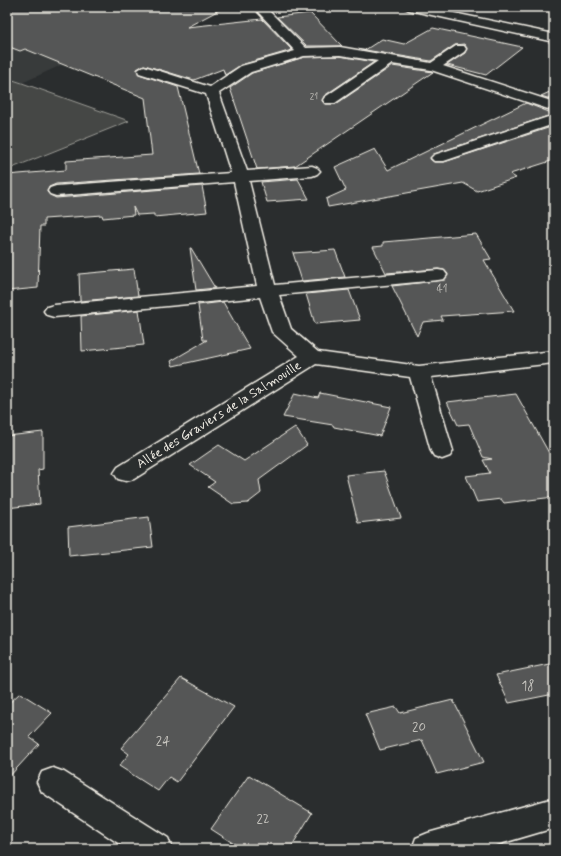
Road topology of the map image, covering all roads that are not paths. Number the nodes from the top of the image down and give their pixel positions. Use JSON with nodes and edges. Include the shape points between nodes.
{"nodes":[{"id":1,"x":409,"y":7,"type":"edge"},
{"id":2,"x":264,"y":12,"type":"dead end"},
{"id":3,"x":554,"y":38,"type":"edge"},
{"id":4,"x":460,"y":49,"type":"dead end"},
{"id":5,"x":303,"y":52,"type":"junction"},
{"id":6,"x":390,"y":59,"type":"junction"},
{"id":7,"x":433,"y":67,"type":"junction"},
{"id":8,"x":144,"y":70,"type":"dead end"},
{"id":9,"x":212,"y":92,"type":"junction"},
{"id":10,"x":330,"y":100,"type":"dead end"},
{"id":11,"x":554,"y":107,"type":"edge"},
{"id":12,"x":554,"y":119,"type":"edge"},
{"id":13,"x":439,"y":158,"type":"dead end"},
{"id":14,"x":312,"y":171,"type":"dead end"},
{"id":15,"x":240,"y":175,"type":"junction"},
{"id":16,"x":56,"y":191,"type":"dead end"},
{"id":17,"x":438,"y":275,"type":"dead end"},
{"id":18,"x":268,"y":292,"type":"junction"},
{"id":19,"x":54,"y":311,"type":"dead end"},
{"id":20,"x":312,"y":357,"type":"junction"},
{"id":21,"x":554,"y":357,"type":"edge"},
{"id":22,"x":419,"y":372,"type":"junction"},
{"id":23,"x":442,"y":451,"type":"dead end"},
{"id":24,"x":126,"y":473,"type":"dead end"},
{"id":25,"x":53,"y":782,"type":"dead end"},
{"id":26,"x":554,"y":813,"type":"edge"},
{"id":27,"x":156,"y":849,"type":"edge"},
{"id":28,"x":428,"y":849,"type":"edge"}],
"edges":[{"from":1,"to":3,"type":"street"},
{"from":2,"to":5,"type":"street"},
{"from":4,"to":7,"type":"street"},
{"from":5,"to":6,"type":"street","via":[[340,51]]},
{"from":5,"to":9,"type":"street","via":[[246,69]]},
{"from":6,"to":7,"type":"street"},
{"from":6,"to":10,"type":"street"},
{"from":7,"to":11,"type":"street"},
{"from":8,"to":9,"type":"street"},
{"from":9,"to":15,"type":"street","name":"Allée des Graviers de la Salmouille"},
{"from":12,"to":13,"type":"street"},
{"from":14,"to":15,"type":"street"},
{"from":15,"to":16,"type":"street"},
{"from":15,"to":18,"type":"street","name":"Allée des Graviers de la Salmouille"},
{"from":17,"to":18,"type":"street"},
{"from":18,"to":19,"type":"street"},
{"from":18,"to":20,"type":"street","name":"Allée des Graviers de la Salmouille","via":[[282,332]]},
{"from":20,"to":22,"type":"street","name":"Allée des Graviers de la Salmouille"},
{"from":20,"to":24,"type":"street","name":"Allée des Graviers de la Salmouille"},
{"from":21,"to":22,"type":"street","name":"Allée des Graviers de la Salmouille"},
{"from":22,"to":23,"type":"street"},
{"from":25,"to":27,"type":"street"},
{"from":26,"to":28,"type":"street"}]}
